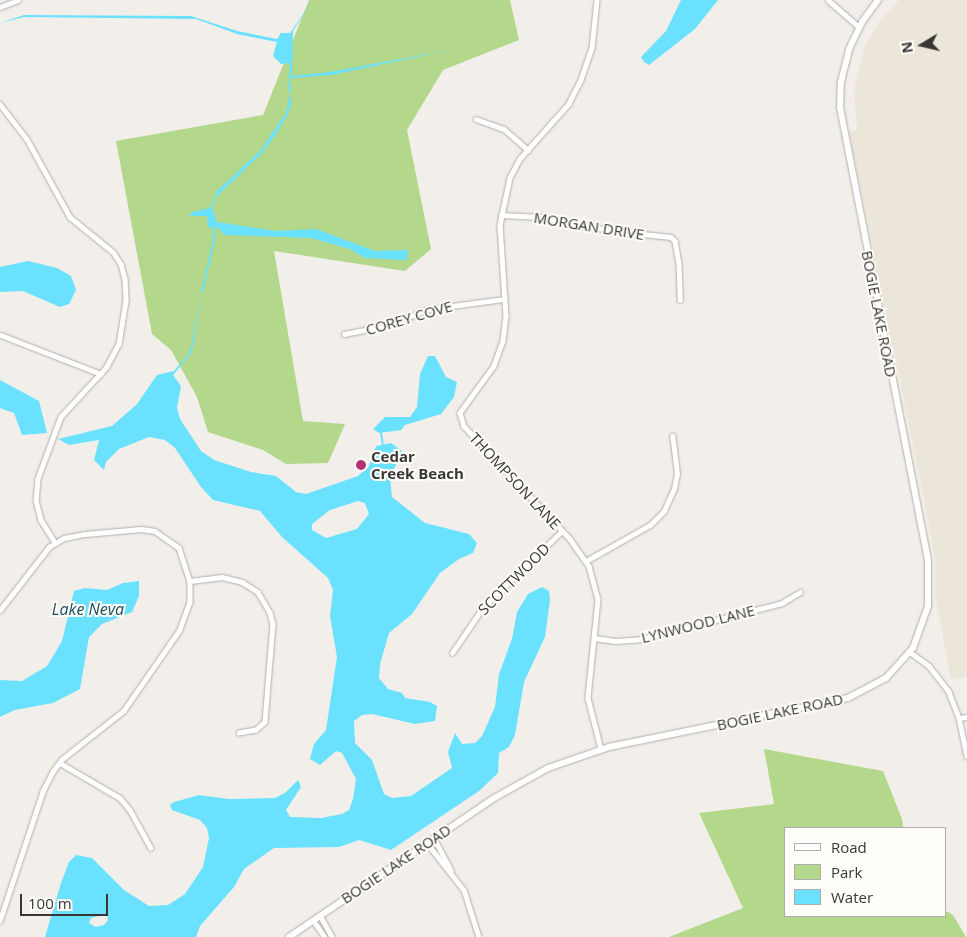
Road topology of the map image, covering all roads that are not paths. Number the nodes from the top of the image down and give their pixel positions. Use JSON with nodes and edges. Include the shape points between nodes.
{"nodes":[{"id":1,"x":18,"y":0,"type":"edge"},
{"id":2,"x":598,"y":0,"type":"edge"},
{"id":3,"x":828,"y":0,"type":"edge"},
{"id":4,"x":878,"y":0,"type":"edge"},
{"id":5,"x":0,"y":7,"type":"edge"},
{"id":6,"x":859,"y":27,"type":"junction"},
{"id":7,"x":0,"y":104,"type":"edge"},
{"id":8,"x":476,"y":119,"type":"dead end"},
{"id":9,"x":528,"y":150,"type":"junction"},
{"id":10,"x":501,"y":215,"type":"junction"},
{"id":11,"x":504,"y":299,"type":"junction"},
{"id":12,"x":680,"y":300,"type":"dead end"},
{"id":13,"x":344,"y":334,"type":"dead end"},
{"id":14,"x":1,"y":335,"type":"edge"},
{"id":15,"x":101,"y":374,"type":"junction"},
{"id":16,"x":672,"y":436,"type":"dead end"},
{"id":17,"x":562,"y":531,"type":"junction"},
{"id":18,"x":55,"y":542,"type":"junction"},
{"id":19,"x":586,"y":561,"type":"junction"},
{"id":20,"x":190,"y":581,"type":"junction"},
{"id":21,"x":800,"y":592,"type":"dead end"},
{"id":22,"x":0,"y":610,"type":"edge"},
{"id":23,"x":594,"y":638,"type":"junction"},
{"id":24,"x":910,"y":652,"type":"junction"},
{"id":25,"x":452,"y":653,"type":"dead end"},
{"id":26,"x":967,"y":716,"type":"edge"},
{"id":27,"x":959,"y":718,"type":"junction"},
{"id":28,"x":239,"y":733,"type":"dead end"},
{"id":29,"x":601,"y":749,"type":"junction"},
{"id":30,"x":967,"y":756,"type":"edge"},
{"id":31,"x":60,"y":762,"type":"junction"},
{"id":32,"x":434,"y":838,"type":"junction"},
{"id":33,"x":427,"y":843,"type":"junction"},
{"id":34,"x":151,"y":848,"type":"dead end"},
{"id":35,"x":451,"y":872,"type":"junction"},
{"id":36,"x":320,"y":915,"type":"junction"},
{"id":37,"x":313,"y":920,"type":"junction"},
{"id":38,"x":0,"y":921,"type":"edge"},
{"id":39,"x":289,"y":937,"type":"edge"},
{"id":40,"x":325,"y":937,"type":"edge"},
{"id":41,"x":332,"y":937,"type":"edge"},
{"id":42,"x":479,"y":937,"type":"edge"}],
"edges":[{"from":1,"to":5,"type":"street"},
{"from":2,"to":9,"type":"street","name":"THOMPSON LANE","via":[[592,48],[581,80],[568,104]]},
{"from":3,"to":6,"type":"street"},
{"from":4,"to":6,"type":"main road","name":"BOGIE LAKE ROAD"},
{"from":6,"to":24,"type":"main road","name":"BOGIE LAKE ROAD","via":[[843,70],[840,112],[928,568],[928,611]]},
{"from":7,"to":15,"type":"street","via":[[27,139],[70,217],[113,252],[121,264],[125,286],[123,326],[119,344]]},
{"from":8,"to":9,"type":"street","via":[[504,129]]},
{"from":9,"to":10,"type":"street","name":"THOMPSON LANE","via":[[510,178]]},
{"from":10,"to":11,"type":"street","name":"THOMPSON LANE"},
{"from":10,"to":12,"type":"street","name":"MORGAN DRIVE","via":[[540,217],[614,231],[671,237],[675,241]]},
{"from":11,"to":13,"type":"street","name":"COREY COVE","via":[[430,309],[378,328]]},
{"from":11,"to":17,"type":"street","name":"THOMPSON LANE","via":[[503,340],[494,366],[464,406],[461,419]]},
{"from":14,"to":15,"type":"street"},
{"from":15,"to":18,"type":"street","via":[[61,417],[38,479],[36,495],[41,520]]},
{"from":16,"to":19,"type":"street","via":[[677,474],[664,511],[650,525]]},
{"from":17,"to":19,"type":"street","name":"THOMPSON LANE"},
{"from":17,"to":25,"type":"street","name":"SCOTTWOOD","via":[[484,606]]},
{"from":18,"to":20,"type":"street","via":[[85,534],[141,529],[155,532],[179,548]]},
{"from":18,"to":22,"type":"street"},
{"from":19,"to":23,"type":"street","name":"THOMPSON LANE","via":[[596,584],[598,599]]},
{"from":20,"to":28,"type":"street","via":[[222,577],[242,582],[258,592],[270,612],[273,624],[265,722],[256,730]]},
{"from":20,"to":31,"type":"street","via":[[190,602],[180,630],[124,711]]},
{"from":21,"to":23,"type":"street","name":"LYNWOOD LANE","via":[[782,603],[641,639],[615,641]]},
{"from":23,"to":29,"type":"street","name":"THOMPSON LANE","via":[[588,698]]},
{"from":24,"to":27,"type":"street","via":[[929,666],[944,684]]},
{"from":24,"to":29,"type":"main road","name":"BOGIE LAKE ROAD","via":[[882,681],[842,700]]},
{"from":26,"to":27,"type":"street"},
{"from":27,"to":30,"type":"street"},
{"from":29,"to":32,"type":"main road","name":"BOGIE LAKE ROAD","via":[[525,780]]},
{"from":31,"to":34,"type":"street","via":[[120,798]]},
{"from":31,"to":38,"type":"street","via":[[43,792]]},
{"from":32,"to":33,"type":"main road","name":"BOGIE LAKE ROAD"},
{"from":32,"to":35,"type":"street"},
{"from":33,"to":35,"type":"street"},
{"from":33,"to":36,"type":"main road","name":"BOGIE LAKE ROAD"},
{"from":35,"to":42,"type":"street","via":[[469,899]]},
{"from":36,"to":37,"type":"main road","name":"BOGIE LAKE ROAD"},
{"from":36,"to":41,"type":"street"},
{"from":37,"to":39,"type":"main road","name":"BOGIE LAKE ROAD"},
{"from":37,"to":40,"type":"street"}]}
